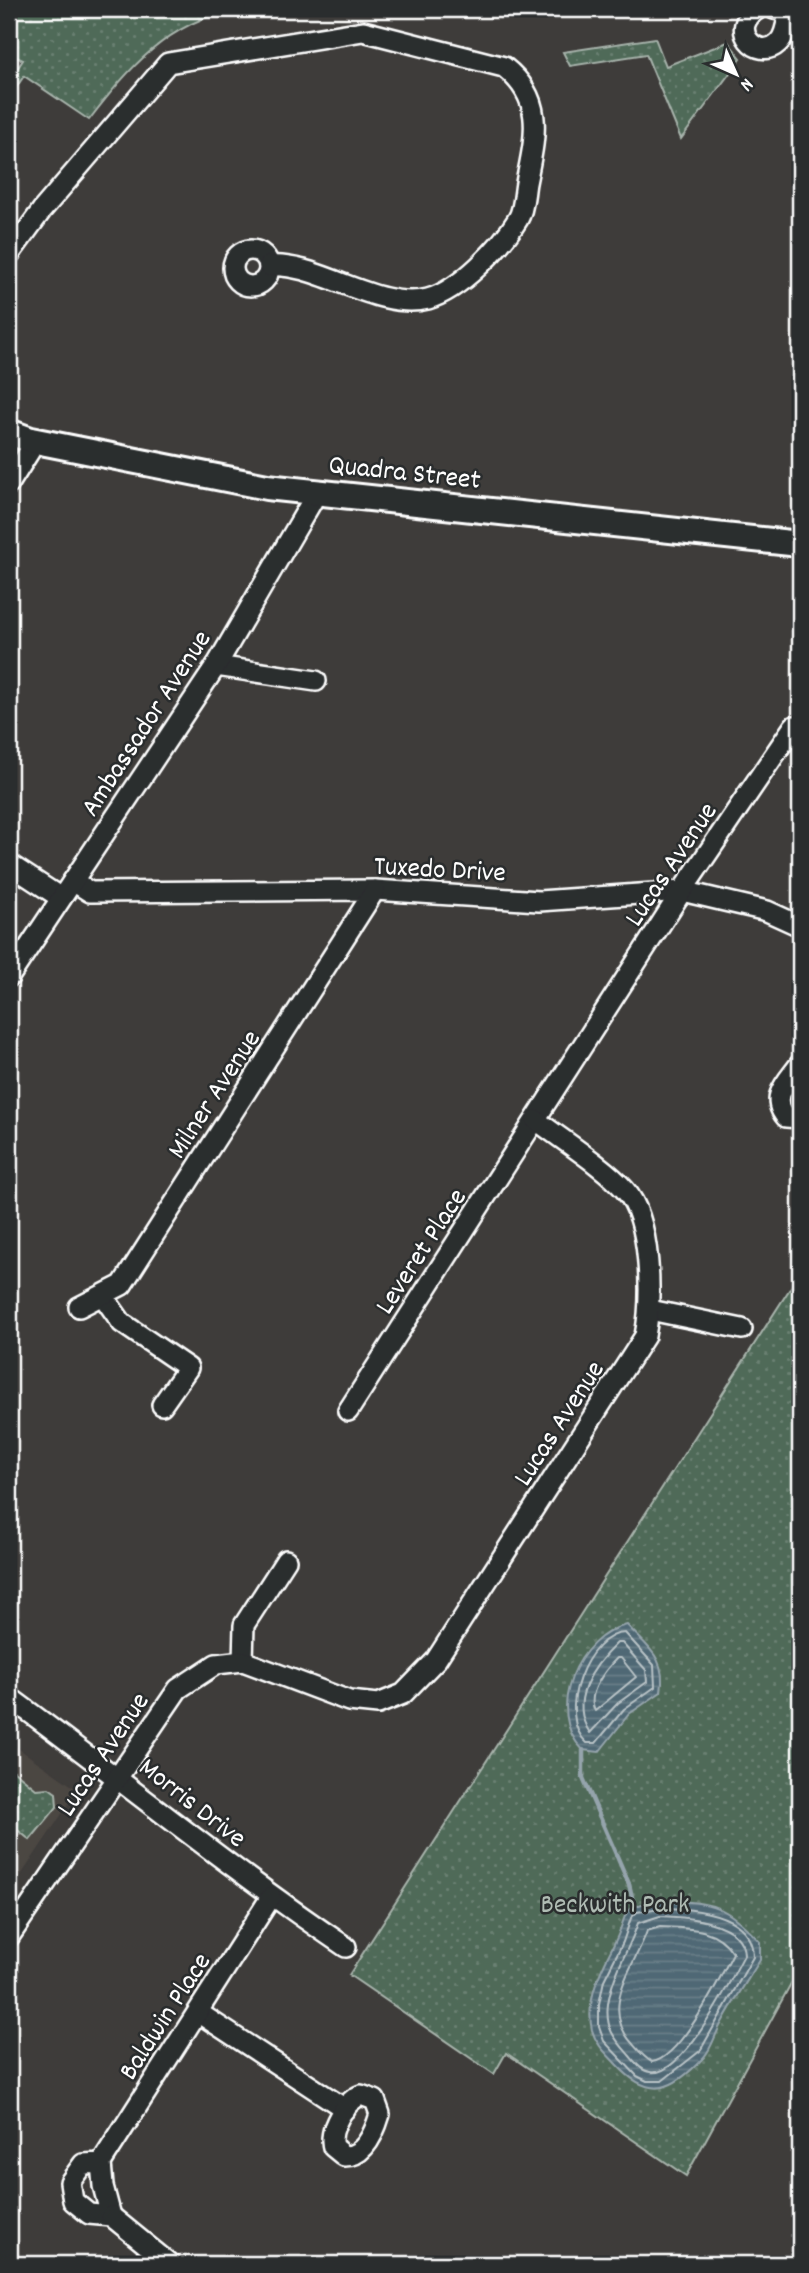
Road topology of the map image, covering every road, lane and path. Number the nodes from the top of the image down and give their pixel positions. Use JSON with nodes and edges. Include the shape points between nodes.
{"nodes":[{"id":1,"x":758,"y":9,"type":"edge"},
{"id":2,"x":785,"y":10,"type":"edge"},
{"id":3,"x":9,"y":255,"type":"edge"},
{"id":4,"x":269,"y":266,"type":"dead end"},
{"id":5,"x":9,"y":432,"type":"edge"},
{"id":6,"x":36,"y":441,"type":"junction"},
{"id":7,"x":9,"y":484,"type":"edge"},
{"id":8,"x":318,"y":491,"type":"junction"},
{"id":9,"x":800,"y":544,"type":"edge"},
{"id":10,"x":216,"y":666,"type":"junction"},
{"id":11,"x":316,"y":681,"type":"dead end"},
{"id":12,"x":794,"y":726,"type":"dead end"},
{"id":13,"x":9,"y":864,"type":"edge"},
{"id":14,"x":73,"y":881,"type":"junction"},
{"id":15,"x":375,"y":890,"type":"junction"},
{"id":16,"x":682,"y":891,"type":"junction"},
{"id":17,"x":61,"y":898,"type":"junction"},
{"id":18,"x":800,"y":926,"type":"edge"},
{"id":19,"x":9,"y":977,"type":"edge"},
{"id":20,"x":800,"y":1064,"type":"edge"},
{"id":21,"x":800,"y":1118,"type":"edge"},
{"id":22,"x":536,"y":1120,"type":"junction"},
{"id":23,"x":103,"y":1296,"type":"junction"},
{"id":24,"x":79,"y":1307,"type":"dead end"},
{"id":25,"x":650,"y":1310,"type":"junction"},
{"id":26,"x":742,"y":1329,"type":"dead end"},
{"id":27,"x":162,"y":1405,"type":"dead end"},
{"id":28,"x":348,"y":1411,"type":"dead end"},
{"id":29,"x":286,"y":1560,"type":"dead end"},
{"id":30,"x":243,"y":1661,"type":"junction"},
{"id":31,"x":9,"y":1697,"type":"edge"},
{"id":32,"x":118,"y":1777,"type":"junction"},
{"id":33,"x":271,"y":1896,"type":"junction"},
{"id":34,"x":9,"y":1937,"type":"edge"},
{"id":35,"x":346,"y":1947,"type":"dead end"},
{"id":36,"x":199,"y":2012,"type":"junction"},
{"id":37,"x":345,"y":2109,"type":"dead end"},
{"id":38,"x":101,"y":2163,"type":"junction"},
{"id":39,"x":111,"y":2216,"type":"junction"},
{"id":40,"x":170,"y":2264,"type":"edge"}],
"edges":[{"from":1,"to":2,"type":"street","via":[[744,23],[744,33],[759,48],[779,43]]},
{"from":3,"to":4,"type":"street","via":[[169,63],[363,31],[504,67],[523,82],[534,110],[535,137],[519,217],[456,287],[427,299],[409,300],[341,285],[285,264]]},
{"from":5,"to":6,"type":"main road","name":"Quadra Street"},
{"from":6,"to":7,"type":"street"},
{"from":6,"to":8,"type":"main road","name":"Quadra Street","via":[[267,487]]},
{"from":8,"to":9,"type":"main road","name":"Quadra Street"},
{"from":8,"to":10,"type":"street","name":"Ambassador Avenue"},
{"from":10,"to":11,"type":"street"},
{"from":10,"to":14,"type":"street","name":"Ambassador Avenue"},
{"from":12,"to":16,"type":"street","name":"Lucas Avenue"},
{"from":13,"to":17,"type":"street"},
{"from":14,"to":15,"type":"street","name":"Tuxedo Drive","via":[[90,891]]},
{"from":14,"to":17,"type":"street","name":"Ambassador Avenue"},
{"from":15,"to":16,"type":"street","name":"Tuxedo Drive","via":[[539,901]]},
{"from":15,"to":23,"type":"street","name":"Milner Avenue","via":[[122,1285]]},
{"from":16,"to":18,"type":"street","name":"Tuxedo Drive","via":[[766,911]]},
{"from":16,"to":22,"type":"street","name":"Lucas Avenue"},
{"from":17,"to":19,"type":"street","name":"Ambassador Avenue"},
{"from":20,"to":21,"type":"street","via":[[778,1096],[778,1108],[786,1117]]},
{"from":22,"to":25,"type":"street","name":"Lucas Avenue","via":[[626,1191],[642,1221]]},
{"from":22,"to":28,"type":"street","name":"Leveret Place"},
{"from":23,"to":24,"type":"street","name":"Milner Avenue"},
{"from":23,"to":27,"type":"street","via":[[122,1323],[188,1368]]},
{"from":25,"to":26,"type":"street"},
{"from":25,"to":30,"type":"street","name":"Lucas Avenue","via":[[645,1336],[623,1371],[436,1660],[403,1694],[378,1704],[349,1701]]},
{"from":29,"to":30,"type":"street","via":[[244,1625]]},
{"from":30,"to":32,"type":"street","name":"Lucas Avenue","via":[[216,1664],[178,1689]]},
{"from":31,"to":32,"type":"street","name":"Morris Drive"},
{"from":32,"to":33,"type":"street","name":"Morris Drive"},
{"from":32,"to":34,"type":"street","name":"Lucas Avenue"},
{"from":33,"to":35,"type":"street","name":"Morris Drive"},
{"from":33,"to":36,"type":"street","name":"Baldwin Place"},
{"from":36,"to":37,"type":"street"},
{"from":36,"to":38,"type":"street","name":"Baldwin Place"},
{"from":38,"to":39,"type":"street"},
{"from":38,"to":39,"type":"street","name":"Baldwin Place","via":[[83,2164],[71,2182],[73,2201],[89,2214]]},
{"from":39,"to":40,"type":"street","name":"Baldwin Place"}]}
